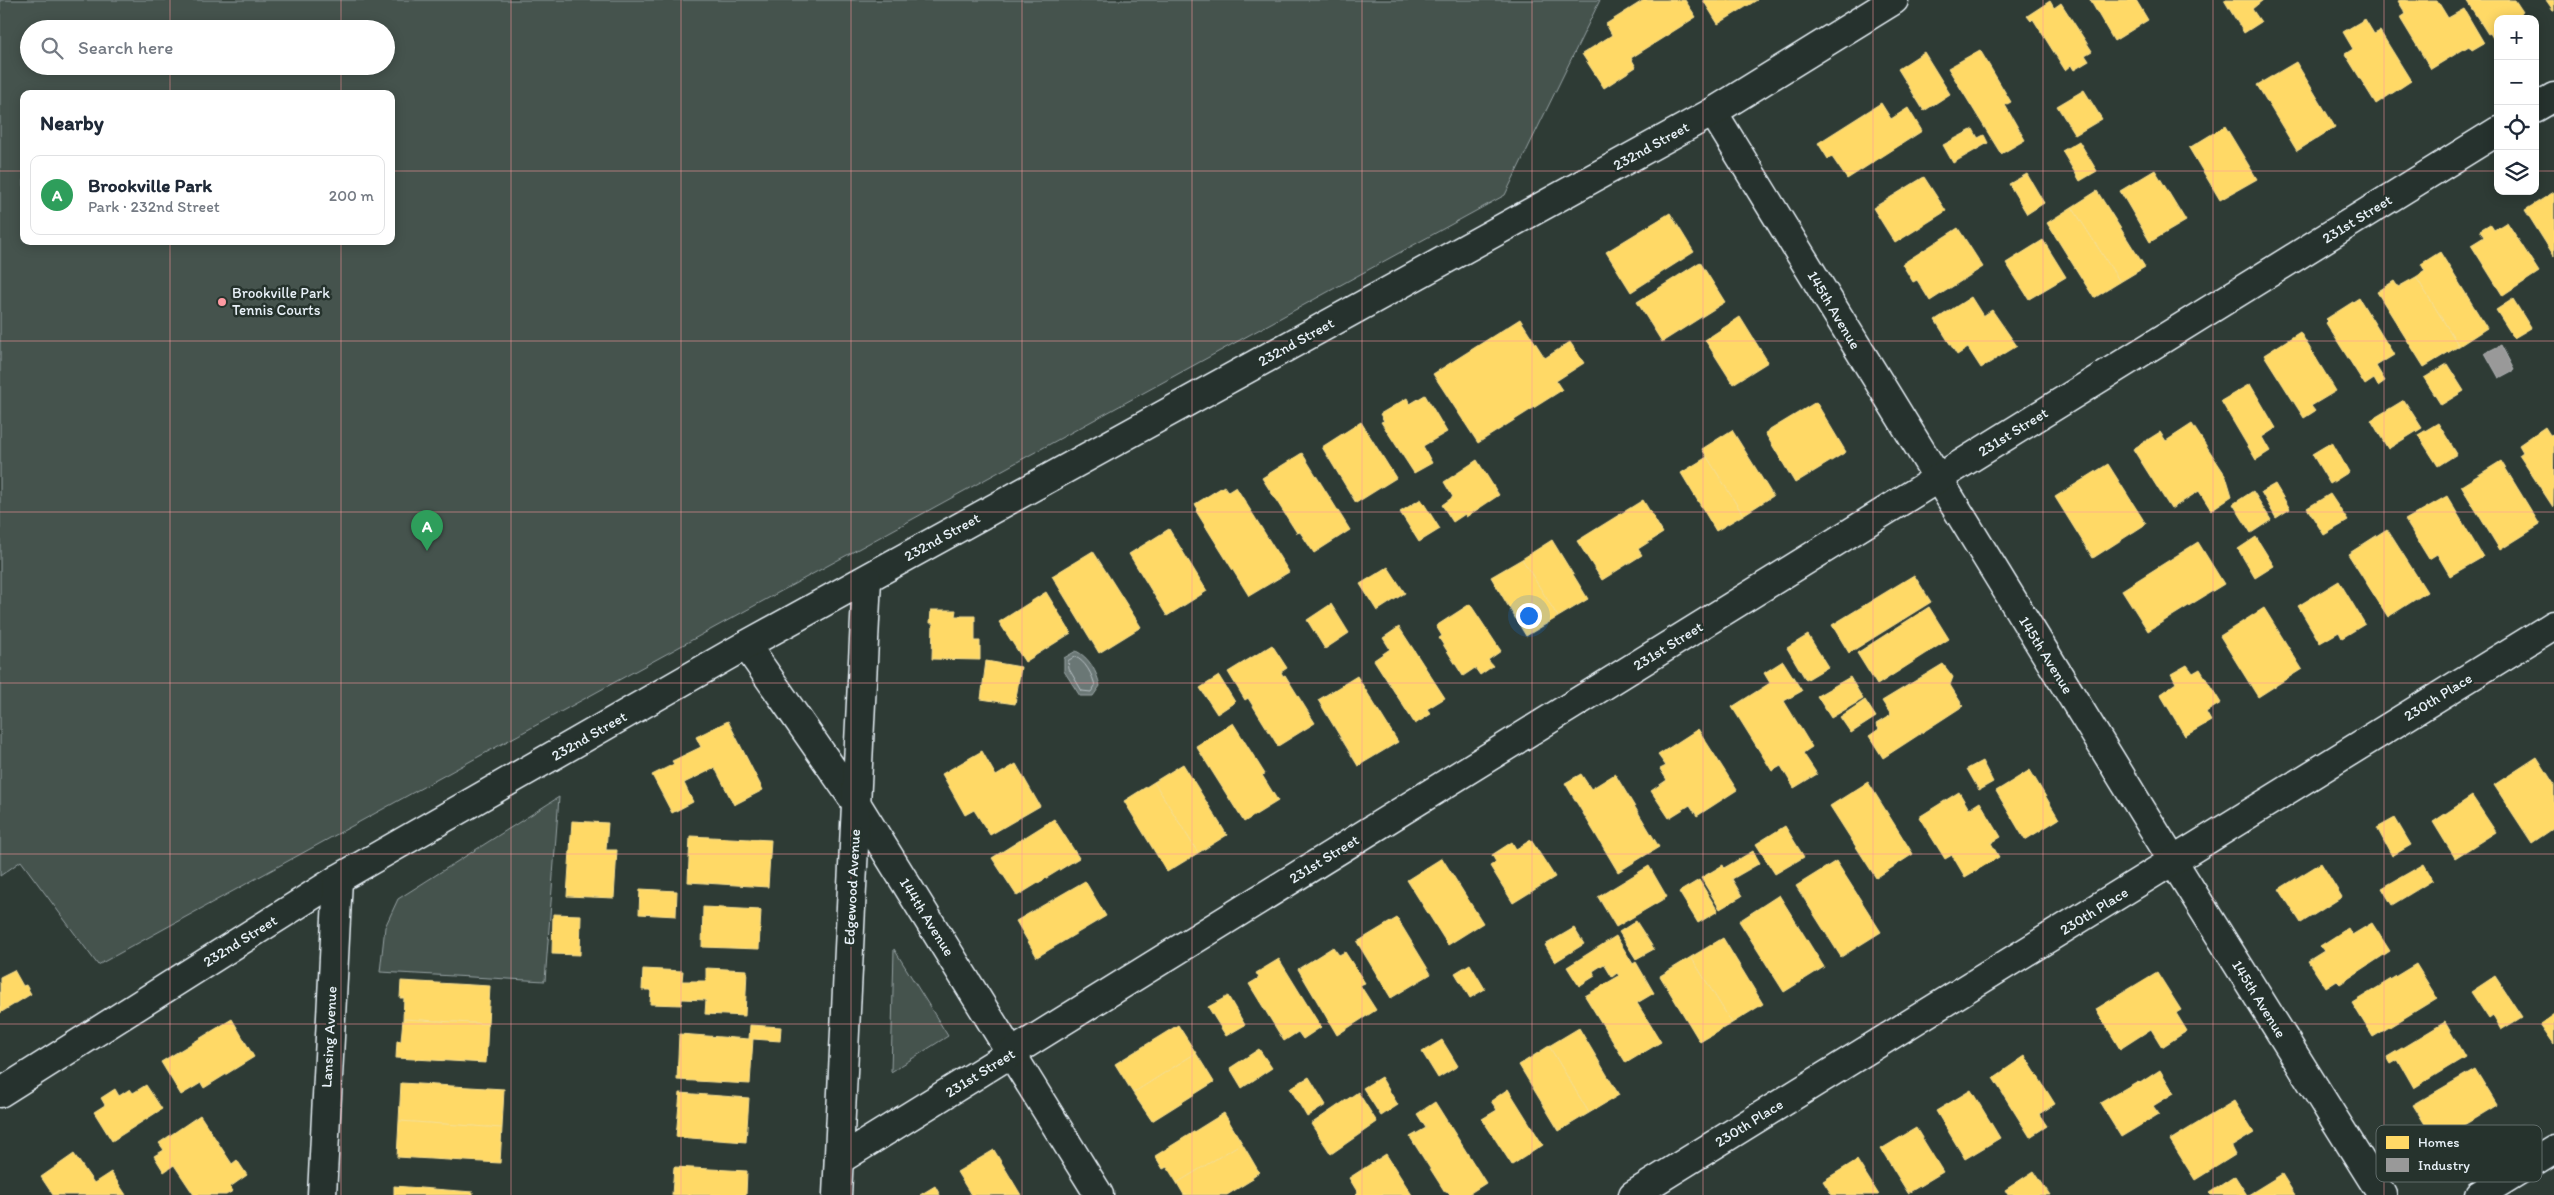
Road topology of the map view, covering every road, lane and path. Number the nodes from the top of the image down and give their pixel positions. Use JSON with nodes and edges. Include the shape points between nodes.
{"nodes":[{"id":1,"x":1894,"y":0,"type":"edge"},
{"id":2,"x":2554,"y":97,"type":"edge"},
{"id":3,"x":2539,"y":106,"type":"edge"},
{"id":4,"x":1713,"y":112,"type":"junction"},
{"id":5,"x":2494,"y":134,"type":"edge"},
{"id":6,"x":1937,"y":479,"type":"junction"},
{"id":7,"x":866,"y":579,"type":"junction"},
{"id":8,"x":2554,"y":625,"type":"edge"},
{"id":9,"x":746,"y":645,"type":"junction"},
{"id":10,"x":856,"y":803,"type":"junction"},
{"id":11,"x":2173,"y":861,"type":"junction"},
{"id":12,"x":338,"y":879,"type":"junction"},
{"id":13,"x":1011,"y":1054,"type":"junction"},
{"id":14,"x":0,"y":1093,"type":"edge"},
{"id":15,"x":2554,"y":1148,"type":"edge"},
{"id":16,"x":2542,"y":1156,"type":"edge"},
{"id":17,"x":839,"y":1160,"type":"junction"},
{"id":18,"x":2500,"y":1182,"type":"edge"},
{"id":19,"x":322,"y":1195,"type":"edge"},
{"id":20,"x":837,"y":1195,"type":"edge"},
{"id":21,"x":1099,"y":1195,"type":"edge"},
{"id":22,"x":1633,"y":1195,"type":"edge"},
{"id":23,"x":2382,"y":1195,"type":"edge"},
{"id":24,"x":2479,"y":1195,"type":"edge"}],
"edges":[{"from":1,"to":4,"type":"street","name":"232nd Street"},
{"from":2,"to":3,"type":"street"},
{"from":4,"to":6,"type":"street","name":"145th Avenue"},
{"from":4,"to":7,"type":"street","name":"232nd Street"},
{"from":5,"to":6,"type":"street","name":"231st Street"},
{"from":6,"to":11,"type":"street","name":"145th Avenue"},
{"from":6,"to":13,"type":"street","name":"231st Street"},
{"from":7,"to":9,"type":"street","name":"232nd Street"},
{"from":7,"to":10,"type":"street","name":"Edgewood Avenue"},
{"from":8,"to":11,"type":"street","name":"230th Place"},
{"from":9,"to":10,"type":"street","name":"144th Avenue"},
{"from":9,"to":12,"type":"street","name":"232nd Street"},
{"from":10,"to":13,"type":"street","name":"144th Avenue"},
{"from":10,"to":17,"type":"street","name":"Edgewood Avenue"},
{"from":11,"to":22,"type":"street","name":"230th Place"},
{"from":11,"to":23,"type":"street","name":"145th Avenue"},
{"from":12,"to":14,"type":"street","name":"232nd Street"},
{"from":12,"to":19,"type":"street","name":"Lansing Avenue"},
{"from":13,"to":17,"type":"street","name":"231st Street"},
{"from":13,"to":21,"type":"street","name":"144th Avenue"},
{"from":15,"to":16,"type":"street"},
{"from":17,"to":20,"type":"street","name":"Edgewood Avenue"},
{"from":18,"to":24,"type":"street"}]}
